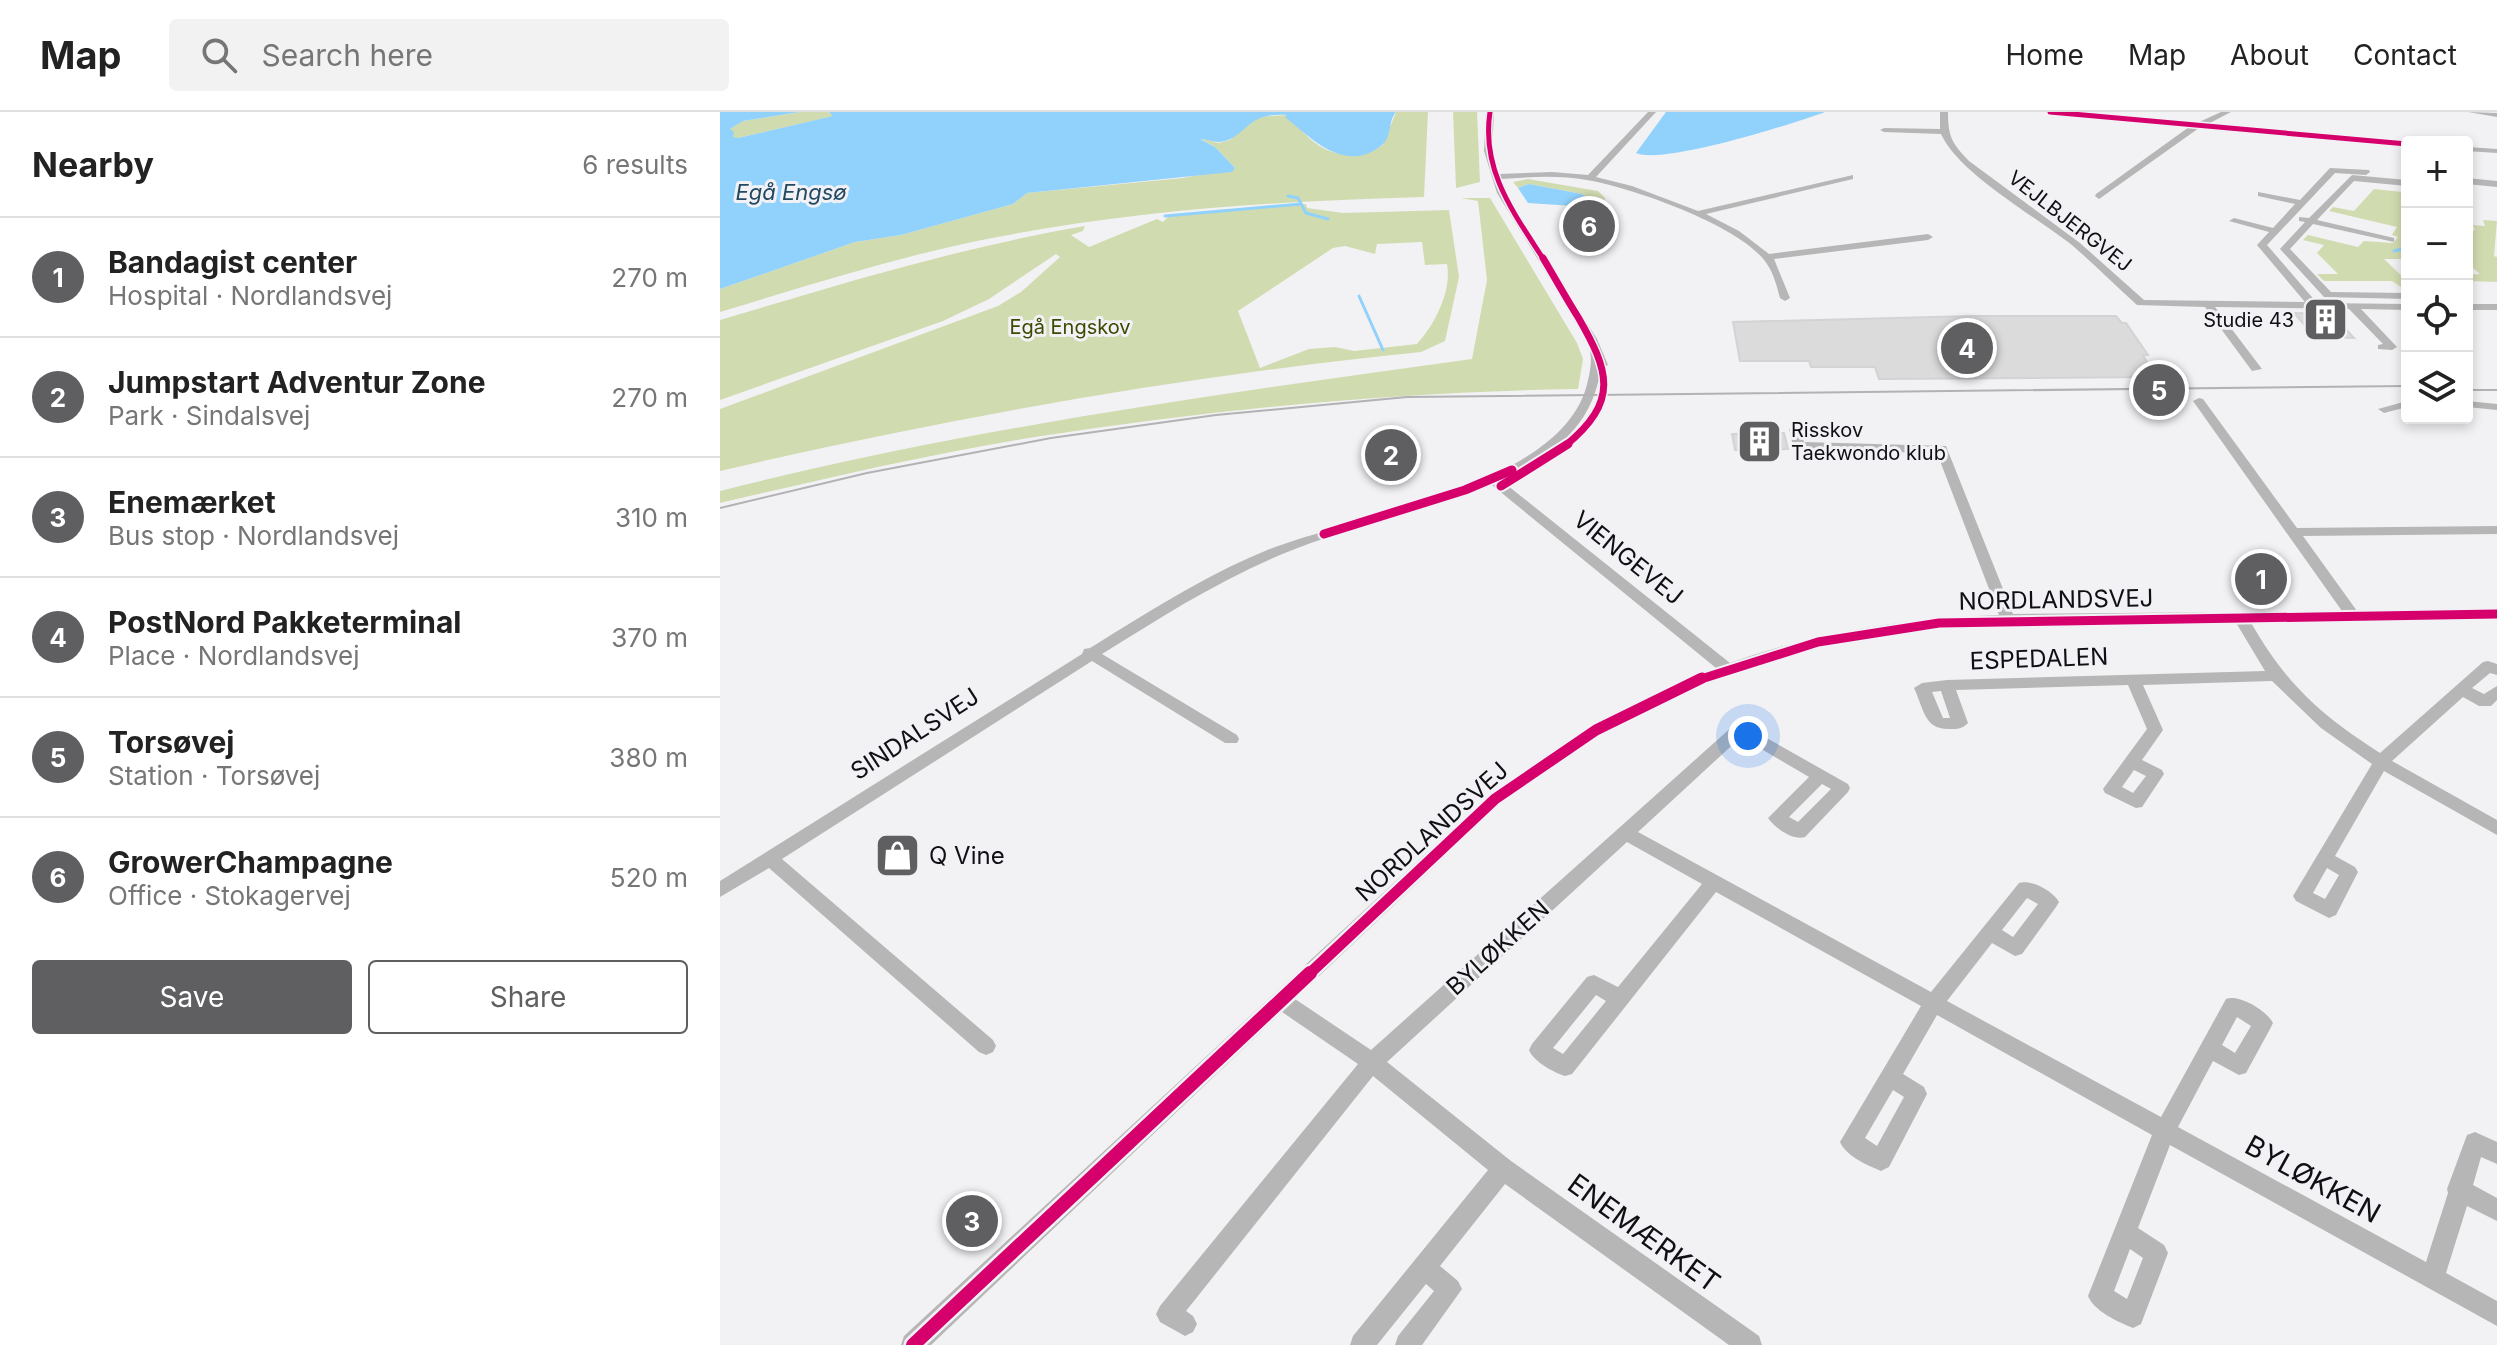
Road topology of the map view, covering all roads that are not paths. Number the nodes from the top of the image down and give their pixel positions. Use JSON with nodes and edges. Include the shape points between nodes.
{"nodes":[{"id":1,"x":1490,"y":112,"type":"edge"},
{"id":2,"x":1652,"y":112,"type":"edge"},
{"id":3,"x":1944,"y":112,"type":"edge"},
{"id":4,"x":2050,"y":112,"type":"edge"},
{"id":5,"x":2227,"y":112,"type":"edge"},
{"id":6,"x":2472,"y":112,"type":"edge"},
{"id":7,"x":2497,"y":115,"type":"edge"},
{"id":8,"x":2199,"y":125,"type":"junction"},
{"id":9,"x":1884,"y":130,"type":"dead end"},
{"id":10,"x":1944,"y":132,"type":"junction"},
{"id":11,"x":2401,"y":143,"type":"edge"},
{"id":12,"x":2473,"y":149,"type":"edge"},
{"id":13,"x":2497,"y":151,"type":"edge"},
{"id":14,"x":1494,"y":177,"type":"junction"},
{"id":15,"x":1850,"y":177,"type":"dead end"},
{"id":16,"x":2401,"y":177,"type":"edge"},
{"id":17,"x":1590,"y":178,"type":"junction"},
{"id":18,"x":2390,"y":178,"type":"junction"},
{"id":19,"x":2401,"y":181,"type":"edge"},
{"id":20,"x":2473,"y":182,"type":"edge"},
{"id":21,"x":2497,"y":184,"type":"edge"},
{"id":22,"x":2473,"y":189,"type":"edge"},
{"id":23,"x":2497,"y":191,"type":"edge"},
{"id":24,"x":2261,"y":194,"type":"dead end"},
{"id":25,"x":2099,"y":196,"type":"dead end"},
{"id":26,"x":2301,"y":203,"type":"junction"},
{"id":27,"x":1696,"y":214,"type":"junction"},
{"id":28,"x":2289,"y":216,"type":"junction"},
{"id":29,"x":2234,"y":221,"type":"dead end"},
{"id":30,"x":2311,"y":221,"type":"junction"},
{"id":31,"x":2275,"y":231,"type":"junction"},
{"id":32,"x":1928,"y":237,"type":"dead end"},
{"id":33,"x":2391,"y":240,"type":"dead end"},
{"id":34,"x":1768,"y":257,"type":"junction"},
{"id":35,"x":2282,"y":271,"type":"junction"},
{"id":36,"x":2306,"y":271,"type":"junction"},
{"id":37,"x":2401,"y":296,"type":"edge"},
{"id":38,"x":2497,"y":296,"type":"edge"},
{"id":39,"x":2473,"y":297,"type":"edge"},
{"id":40,"x":1785,"y":298,"type":"dead end"},
{"id":41,"x":2209,"y":306,"type":"junction"},
{"id":42,"x":2314,"y":306,"type":"junction"},
{"id":43,"x":2353,"y":307,"type":"junction"},
{"id":44,"x":2401,"y":307,"type":"edge"},
{"id":45,"x":2473,"y":307,"type":"edge"},
{"id":46,"x":2497,"y":307,"type":"edge"},
{"id":47,"x":2382,"y":347,"type":"dead end"},
{"id":48,"x":2256,"y":369,"type":"dead end"},
{"id":49,"x":2199,"y":401,"type":"dead end"},
{"id":50,"x":2401,"y":405,"type":"edge"},
{"id":51,"x":2473,"y":405,"type":"edge"},
{"id":52,"x":2497,"y":407,"type":"edge"},
{"id":53,"x":2384,"y":409,"type":"dead end"},
{"id":54,"x":1795,"y":429,"type":"dead end"},
{"id":55,"x":1496,"y":482,"type":"junction"},
{"id":56,"x":2497,"y":530,"type":"edge"},
{"id":57,"x":2469,"y":531,"type":"junction"},
{"id":58,"x":2294,"y":532,"type":"junction"},
{"id":59,"x":2480,"y":543,"type":"dead end"},
{"id":60,"x":2497,"y":614,"type":"edge"},
{"id":61,"x":2353,"y":616,"type":"junction"},
{"id":62,"x":2240,"y":617,"type":"junction"},
{"id":63,"x":2008,"y":619,"type":"junction"},
{"id":64,"x":1089,"y":653,"type":"junction"},
{"id":65,"x":1725,"y":667,"type":"junction"},
{"id":66,"x":2497,"y":670,"type":"edge"},
{"id":67,"x":2276,"y":676,"type":"junction"},
{"id":68,"x":2133,"y":680,"type":"junction"},
{"id":69,"x":1947,"y":685,"type":"dead end"},
{"id":70,"x":2461,"y":689,"type":"junction"},
{"id":71,"x":2497,"y":691,"type":"edge"},
{"id":72,"x":1231,"y":739,"type":"dead end"},
{"id":73,"x":2382,"y":760,"type":"junction"},
{"id":74,"x":2131,"y":762,"type":"dead end"},
{"id":75,"x":1820,"y":776,"type":"dead end"},
{"id":76,"x":2497,"y":828,"type":"edge"},
{"id":77,"x":1625,"y":833,"type":"junction"},
{"id":78,"x":769,"y":858,"type":"junction"},
{"id":79,"x":2324,"y":858,"type":"dead end"},
{"id":80,"x":1713,"y":883,"type":"junction"},
{"id":81,"x":720,"y":890,"type":"edge"},
{"id":82,"x":1991,"y":933,"type":"dead end"},
{"id":83,"x":1279,"y":999,"type":"junction"},
{"id":84,"x":1620,"y":999,"type":"dead end"},
{"id":85,"x":1934,"y":1003,"type":"junction"},
{"id":86,"x":986,"y":1046,"type":"dead end"},
{"id":87,"x":2211,"y":1049,"type":"dead end"},
{"id":88,"x":1372,"y":1062,"type":"junction"},
{"id":89,"x":1890,"y":1077,"type":"dead end"},
{"id":90,"x":2164,"y":1132,"type":"junction"},
{"id":91,"x":2497,"y":1154,"type":"edge"},
{"id":92,"x":1503,"y":1169,"type":"junction"},
{"id":93,"x":2458,"y":1189,"type":"junction"},
{"id":94,"x":2497,"y":1210,"type":"edge"},
{"id":95,"x":2125,"y":1233,"type":"dead end"},
{"id":96,"x":1424,"y":1268,"type":"junction"},
{"id":97,"x":2433,"y":1279,"type":"junction"},
{"id":98,"x":2497,"y":1314,"type":"edge"},
{"id":99,"x":1185,"y":1324,"type":"dead end"},
{"id":100,"x":913,"y":1345,"type":"edge"},
{"id":101,"x":1362,"y":1345,"type":"edge"},
{"id":102,"x":1407,"y":1345,"type":"edge"},
{"id":103,"x":1750,"y":1345,"type":"edge"}],
"edges":[{"from":1,"to":14,"type":"street","via":[[1488,151]]},
{"from":2,"to":17,"type":"street"},
{"from":3,"to":10,"type":"street"},
{"from":4,"to":8,"type":"street"},
{"from":5,"to":8,"type":"street"},
{"from":6,"to":7,"type":"street"},
{"from":8,"to":11,"type":"street"},
{"from":8,"to":25,"type":"street"},
{"from":9,"to":10,"type":"street"},
{"from":10,"to":41,"type":"street","name":"VEJLBJERGVEJ","via":[[1966,163],[2077,245],[2141,303]]},
{"from":12,"to":13,"type":"street"},
{"from":14,"to":17,"type":"street"},
{"from":14,"to":55,"type":"street","via":[[1605,372],[1589,421],[1562,449]]},
{"from":15,"to":27,"type":"street"},
{"from":16,"to":18,"type":"street"},
{"from":17,"to":27,"type":"street"},
{"from":18,"to":19,"type":"street"},
{"from":18,"to":26,"type":"street","via":[[2334,170]]},
{"from":18,"to":30,"type":"street","via":[[2352,178]]},
{"from":20,"to":21,"type":"street"},
{"from":22,"to":23,"type":"street"},
{"from":24,"to":26,"type":"street"},
{"from":26,"to":28,"type":"street"},
{"from":27,"to":34,"type":"street","via":[[1738,234]]},
{"from":28,"to":30,"type":"street"},
{"from":28,"to":31,"type":"street"},
{"from":29,"to":31,"type":"street"},
{"from":30,"to":33,"type":"street"},
{"from":30,"to":36,"type":"street","via":[[2285,249]]},
{"from":31,"to":35,"type":"street","via":[[2262,247]]},
{"from":32,"to":34,"type":"street"},
{"from":34,"to":40,"type":"street"},
{"from":35,"to":36,"type":"street"},
{"from":35,"to":42,"type":"street"},
{"from":36,"to":37,"type":"street","via":[[2328,295]]},
{"from":38,"to":39,"type":"street"},
{"from":41,"to":42,"type":"street","name":"VEJLBJERGVEJ"},
{"from":41,"to":48,"type":"street"},
{"from":42,"to":43,"type":"street","name":"VEJLBJERGVEJ"},
{"from":43,"to":44,"type":"street","name":"VEJLBJERGVEJ"},
{"from":43,"to":47,"type":"street","via":[[2392,347]]},
{"from":45,"to":46,"type":"street"},
{"from":49,"to":58,"type":"street"},
{"from":50,"to":53,"type":"street"},
{"from":51,"to":52,"type":"street"},
{"from":54,"to":63,"type":"street","name":"NORDLANDSVEJ","via":[[1799,446],[1942,449]]},
{"from":55,"to":64,"type":"street","name":"SINDALSVEJ","via":[[1440,507],[1324,534],[1218,577]]},
{"from":55,"to":65,"type":"street","name":"VIENGEVEJ"},
{"from":56,"to":57,"type":"street"},
{"from":57,"to":58,"type":"street"},
{"from":57,"to":59,"type":"street"},
{"from":58,"to":61,"type":"street"},
{"from":60,"to":61,"type":"street","name":"NORDLANDSVEJ"},
{"from":61,"to":62,"type":"street","name":"NORDLANDSVEJ"},
{"from":62,"to":63,"type":"street","name":"NORDLANDSVEJ"},
{"from":62,"to":67,"type":"street"},
{"from":63,"to":65,"type":"street","name":"NORDLANDSVEJ","via":[[1845,636]]},
{"from":64,"to":72,"type":"street"},
{"from":64,"to":78,"type":"street","name":"SINDALSVEJ"},
{"from":65,"to":83,"type":"street","name":"NORDLANDSVEJ","via":[[1623,712],[1536,766],[1461,828]]},
{"from":66,"to":70,"type":"street","via":[[2488,666]]},
{"from":67,"to":68,"type":"street","name":"ESPEDALEN"},
{"from":67,"to":73,"type":"street","via":[[2317,717]]},
{"from":68,"to":69,"type":"street","name":"ESPEDALEN"},
{"from":68,"to":74,"type":"street","name":"ESPEDALEN","via":[[2155,730]]},
{"from":70,"to":71,"type":"street","via":[[2485,702]]},
{"from":70,"to":73,"type":"street"},
{"from":73,"to":76,"type":"street"},
{"from":73,"to":79,"type":"street"},
{"from":75,"to":77,"type":"street","name":"BYLØKKEN","via":[[1740,729]]},
{"from":77,"to":80,"type":"street","name":"BYLØKKEN"},
{"from":77,"to":88,"type":"street","name":"BYLØKKEN"},
{"from":78,"to":81,"type":"street","name":"SINDALSVEJ"},
{"from":78,"to":86,"type":"street"},
{"from":80,"to":84,"type":"street"},
{"from":80,"to":85,"type":"street","name":"BYLØKKEN"},
{"from":82,"to":85,"type":"street"},
{"from":83,"to":88,"type":"street","name":"ENEMÆRKET"},
{"from":83,"to":100,"type":"street","name":"NORDLANDSVEJ"},
{"from":85,"to":89,"type":"street"},
{"from":85,"to":90,"type":"street","name":"BYLØKKEN"},
{"from":87,"to":90,"type":"street"},
{"from":88,"to":92,"type":"street","name":"ENEMÆRKET"},
{"from":88,"to":99,"type":"street","via":[[1168,1314]]},
{"from":90,"to":95,"type":"street"},
{"from":90,"to":97,"type":"street","name":"BYLØKKEN"},
{"from":91,"to":93,"type":"street","via":[[2475,1142]]},
{"from":92,"to":96,"type":"street"},
{"from":92,"to":103,"type":"street","name":"ENEMÆRKET"},
{"from":93,"to":94,"type":"street"},
{"from":93,"to":97,"type":"street"},
{"from":96,"to":101,"type":"street"},
{"from":96,"to":102,"type":"street","via":[[1450,1289]]},
{"from":97,"to":98,"type":"street","name":"BYLØKKEN"}]}
